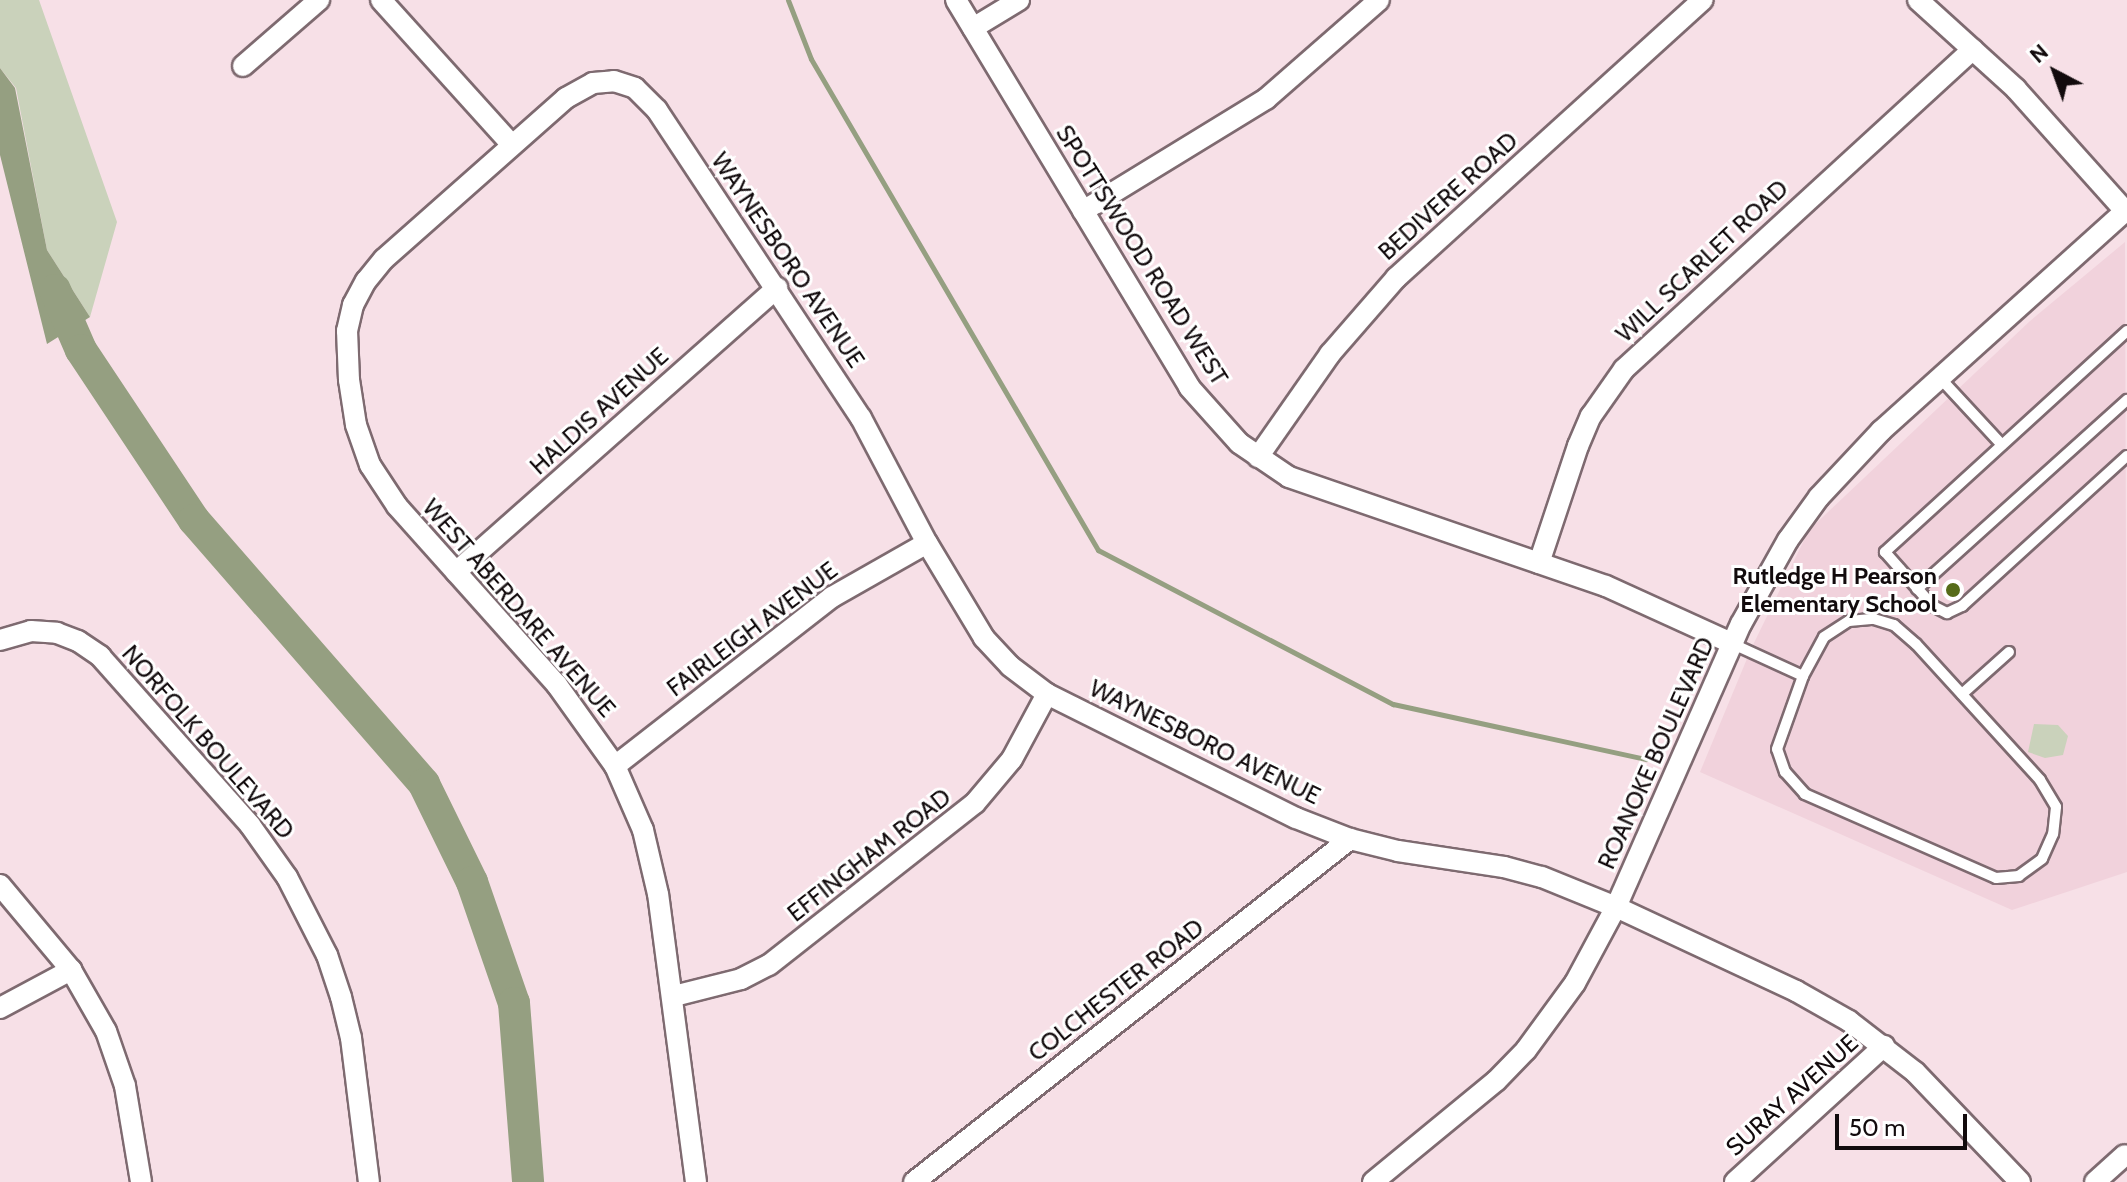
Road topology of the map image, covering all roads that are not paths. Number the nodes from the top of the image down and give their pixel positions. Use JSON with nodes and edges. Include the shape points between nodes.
{"nodes":[{"id":1,"x":319,"y":0,"type":"edge"},
{"id":2,"x":381,"y":0,"type":"edge"},
{"id":3,"x":956,"y":0,"type":"edge"},
{"id":4,"x":1019,"y":0,"type":"edge"},
{"id":5,"x":1379,"y":0,"type":"edge"},
{"id":6,"x":1703,"y":0,"type":"edge"},
{"id":7,"x":1918,"y":0,"type":"edge"},
{"id":8,"x":973,"y":28,"type":"junction"},
{"id":9,"x":1973,"y":49,"type":"junction"},
{"id":10,"x":243,"y":66,"type":"dead end"},
{"id":11,"x":512,"y":145,"type":"junction"},
{"id":12,"x":1083,"y":211,"type":"junction"},
{"id":13,"x":2126,"y":212,"type":"edge"},
{"id":14,"x":777,"y":288,"type":"junction"},
{"id":15,"x":2127,"y":331,"type":"edge"},
{"id":16,"x":1940,"y":378,"type":"junction"},
{"id":17,"x":2127,"y":400,"type":"edge"},
{"id":18,"x":2002,"y":445,"type":"junction"},
{"id":19,"x":2127,"y":456,"type":"edge"},
{"id":20,"x":1258,"y":457,"type":"junction"},
{"id":21,"x":927,"y":543,"type":"junction"},
{"id":22,"x":1539,"y":563,"type":"junction"},
{"id":23,"x":456,"y":572,"type":"junction"},
{"id":24,"x":1917,"y":589,"type":"junction"},
{"id":25,"x":5,"y":638,"type":"edge"},
{"id":26,"x":1733,"y":644,"type":"junction"},
{"id":27,"x":2009,"y":652,"type":"dead end"},
{"id":28,"x":1803,"y":676,"type":"junction"},
{"id":29,"x":1047,"y":694,"type":"junction"},
{"id":30,"x":1962,"y":694,"type":"junction"},
{"id":31,"x":615,"y":766,"type":"junction"},
{"id":32,"x":1350,"y":839,"type":"junction"},
{"id":33,"x":0,"y":885,"type":"edge"},
{"id":34,"x":1616,"y":907,"type":"junction"},
{"id":35,"x":71,"y":970,"type":"junction"},
{"id":36,"x":674,"y":996,"type":"junction"},
{"id":37,"x":0,"y":1008,"type":"edge"},
{"id":38,"x":1884,"y":1046,"type":"junction"},
{"id":39,"x":2125,"y":1155,"type":"edge"},
{"id":40,"x":141,"y":1182,"type":"edge"},
{"id":41,"x":369,"y":1182,"type":"edge"},
{"id":42,"x":696,"y":1182,"type":"edge"},
{"id":43,"x":914,"y":1182,"type":"edge"},
{"id":44,"x":1373,"y":1182,"type":"edge"},
{"id":45,"x":1735,"y":1182,"type":"edge"},
{"id":46,"x":2020,"y":1182,"type":"edge"},
{"id":47,"x":2095,"y":1182,"type":"edge"}],
"edges":[{"from":1,"to":10,"type":"street"},
{"from":2,"to":11,"type":"street"},
{"from":3,"to":8,"type":"street","name":"SPOTTSWOOD ROAD WEST"},
{"from":4,"to":8,"type":"street"},
{"from":5,"to":12,"type":"street","via":[[1266,99]]},
{"from":6,"to":20,"type":"street","name":"BEDIVERE ROAD","via":[[1379,296],[1330,354]]},
{"from":7,"to":9,"type":"street"},
{"from":8,"to":12,"type":"street","name":"SPOTTSWOOD ROAD WEST"},
{"from":9,"to":13,"type":"street"},
{"from":9,"to":22,"type":"street","name":"WILL SCARLET ROAD","via":[[1624,369],[1591,416]]},
{"from":11,"to":14,"type":"street","name":"WAYNESBORO AVENUE","via":[[566,98],[593,83],[614,81],[635,88],[657,110]]},
{"from":11,"to":23,"type":"street","name":"WEST ABERDARE AVENUE","via":[[384,259],[353,305],[347,331],[356,425],[370,465],[397,506]]},
{"from":12,"to":20,"type":"street","name":"SPOTTSWOOD ROAD WEST","via":[[1189,387],[1221,426]]},
{"from":13,"to":16,"type":"street","name":"ROANOKE BOULEVARD"},
{"from":14,"to":21,"type":"street","name":"WAYNESBORO AVENUE","via":[[861,418]]},
{"from":14,"to":23,"type":"street","name":"HALDIS AVENUE"},
{"from":15,"to":18,"type":"lane"},
{"from":16,"to":18,"type":"lane"},
{"from":16,"to":26,"type":"street","name":"ROANOKE BOULEVARD","via":[[1819,497],[1772,567]]},
{"from":17,"to":24,"type":"lane"},
{"from":18,"to":24,"type":"lane","via":[[1885,552]]},
{"from":19,"to":24,"type":"lane","via":[[1962,606],[1947,613]]},
{"from":20,"to":22,"type":"street","name":"SPOTTSWOOD ROAD WEST","via":[[1289,477],[1337,496]]},
{"from":21,"to":29,"type":"street","name":"WAYNESBORO AVENUE","via":[[984,638]]},
{"from":21,"to":31,"type":"street","name":"FAIRLEIGH AVENUE","via":[[832,597]]},
{"from":22,"to":26,"type":"street","name":"SPOTTSWOOD ROAD WEST","via":[[1606,586]]},
{"from":23,"to":31,"type":"street","name":"WEST ABERDARE AVENUE","via":[[557,685]]},
{"from":25,"to":41,"type":"street","name":"NORFOLK BOULEVARD","via":[[31,631],[57,633],[100,656],[250,825],[287,877],[327,955],[341,997]]},
{"from":26,"to":28,"type":"lane"},
{"from":26,"to":34,"type":"street","name":"ROANOKE BOULEVARD"},
{"from":27,"to":30,"type":"lane"},
{"from":28,"to":30,"type":"lane","via":[[1824,637],[1849,621],[1874,619],[1894,625]]},
{"from":28,"to":30,"type":"lane","via":[[1777,749],[1785,772],[1805,794],[1996,878],[2019,876],[2042,859],[2053,834],[2056,807],[2040,780]]},
{"from":29,"to":32,"type":"street","name":"WAYNESBORO AVENUE","via":[[1296,818]]},
{"from":29,"to":36,"type":"street","name":"EFFINGHAM ROAD","via":[[1012,759],[975,803],[769,965],[741,979]]},
{"from":31,"to":36,"type":"street","name":"WEST ABERDARE AVENUE","via":[[643,830]]},
{"from":32,"to":34,"type":"street","name":"WAYNESBORO AVENUE","via":[[1504,867]]},
{"from":32,"to":43,"type":"street","name":"COLCHESTER ROAD"},
{"from":33,"to":35,"type":"street"},
{"from":34,"to":38,"type":"street","name":"WAYNESBORO AVENUE","via":[[1796,991]]},
{"from":34,"to":44,"type":"street","name":"ROANOKE BOULEVARD","via":[[1575,983],[1526,1050],[1468,1107]]},
{"from":35,"to":37,"type":"street"},
{"from":35,"to":40,"type":"street","via":[[106,1031],[125,1086]]},
{"from":36,"to":42,"type":"street","name":"WEST ABERDARE AVENUE"},
{"from":38,"to":45,"type":"street","name":"SURAY AVENUE"},
{"from":38,"to":46,"type":"street","name":"WAYNESBORO AVENUE","via":[[1943,1097]]},
{"from":39,"to":47,"type":"street"}]}
